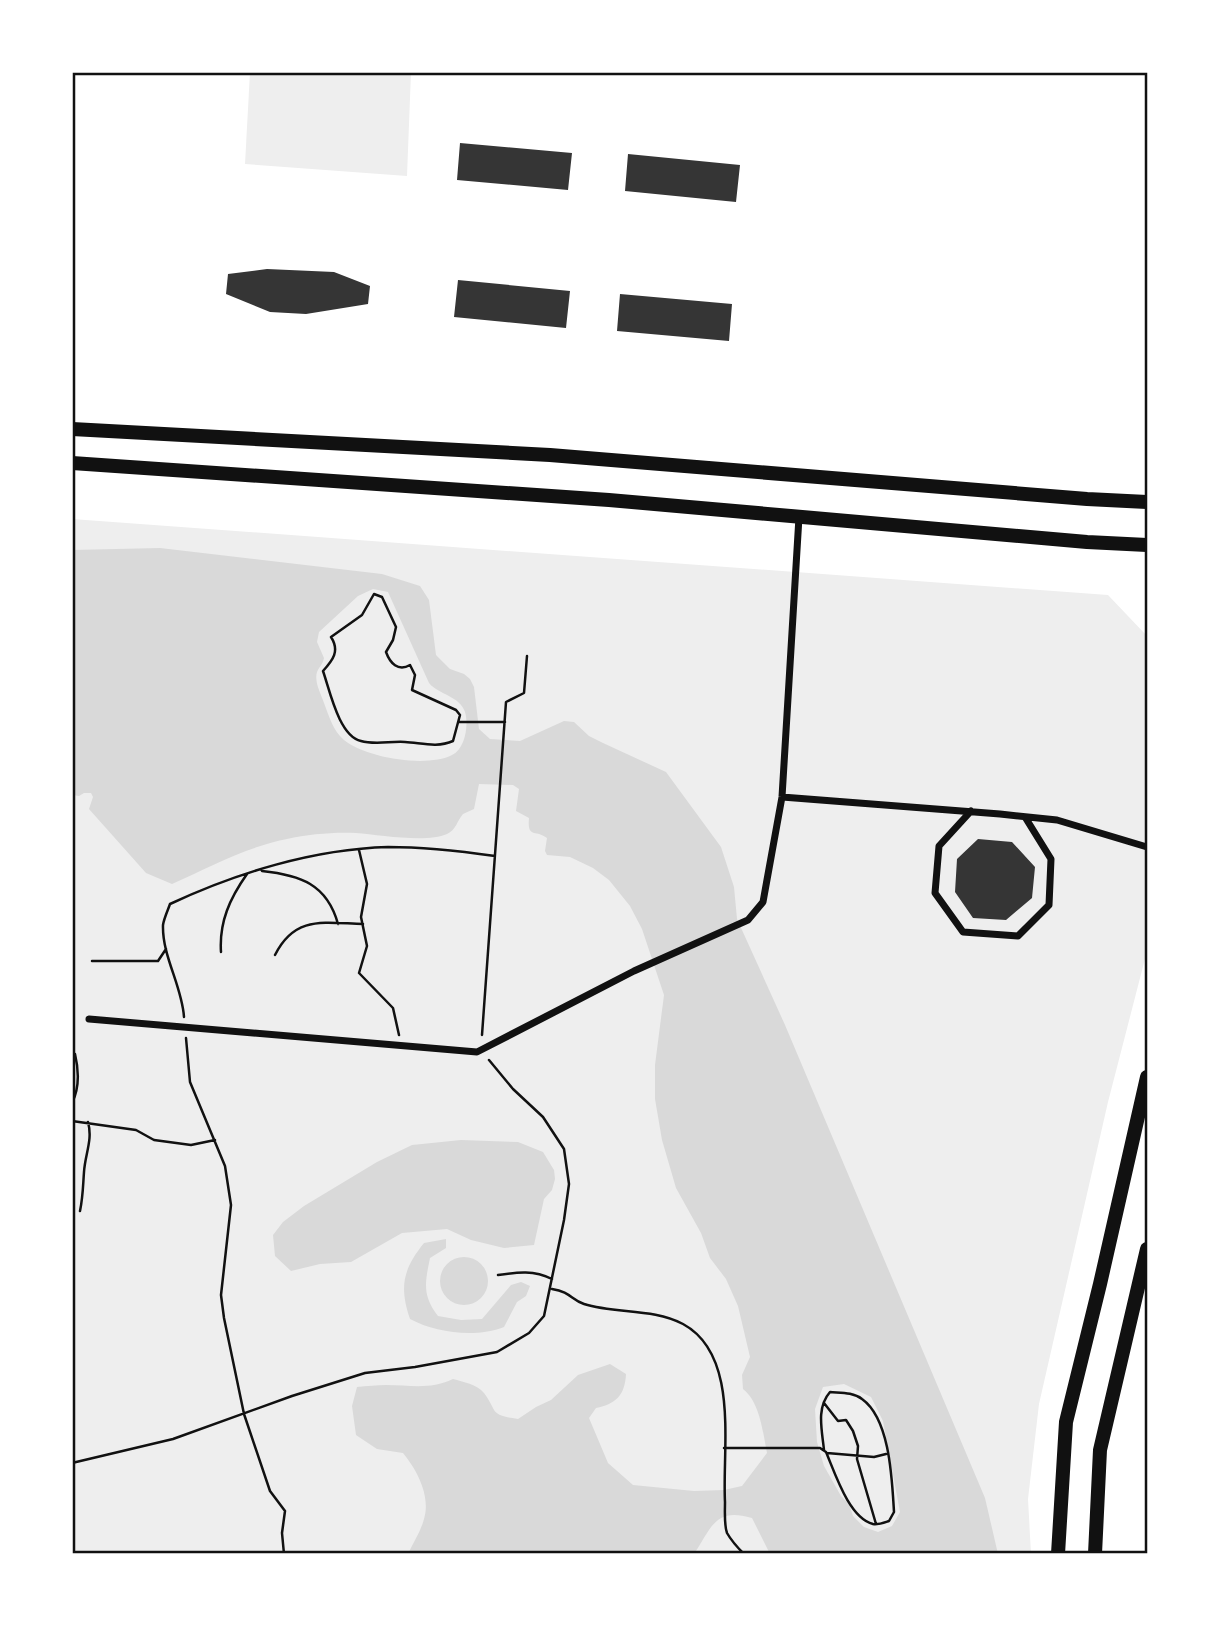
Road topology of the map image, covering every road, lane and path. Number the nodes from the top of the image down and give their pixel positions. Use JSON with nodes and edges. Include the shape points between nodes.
{"nodes":[{"id":1,"x":72,"y":429,"type":"edge"},
{"id":2,"x":72,"y":463,"type":"edge"},
{"id":3,"x":1147,"y":502,"type":"edge"},
{"id":4,"x":799,"y":517,"type":"junction"},
{"id":5,"x":1147,"y":545,"type":"edge"},
{"id":6,"x":527,"y":656,"type":"dead end"},
{"id":7,"x":461,"y":722,"type":"junction"},
{"id":8,"x":504,"y":724,"type":"junction"},
{"id":9,"x":782,"y":797,"type":"junction"},
{"id":10,"x":971,"y":811,"type":"junction"},
{"id":11,"x":1025,"y":817,"type":"junction"},
{"id":12,"x":1147,"y":847,"type":"edge"},
{"id":13,"x":359,"y":849,"type":"junction"},
{"id":14,"x":495,"y":856,"type":"junction"},
{"id":15,"x":257,"y":871,"type":"junction"},
{"id":16,"x":247,"y":874,"type":"junction"},
{"id":17,"x":338,"y":924,"type":"junction"},
{"id":18,"x":363,"y":925,"type":"junction"},
{"id":19,"x":166,"y":949,"type":"junction"},
{"id":20,"x":221,"y":953,"type":"dead end"},
{"id":21,"x":275,"y":955,"type":"dead end"},
{"id":22,"x":92,"y":961,"type":"dead end"},
{"id":23,"x":89,"y":1018,"type":"dead end"},
{"id":24,"x":185,"y":1027,"type":"junction"},
{"id":25,"x":402,"y":1045,"type":"junction"},
{"id":26,"x":481,"y":1050,"type":"junction"},
{"id":27,"x":75,"y":1054,"type":"dead end"},
{"id":28,"x":1147,"y":1077,"type":"edge"},
{"id":29,"x":72,"y":1103,"type":"edge"},
{"id":30,"x":72,"y":1121,"type":"edge"},
{"id":31,"x":88,"y":1122,"type":"junction"},
{"id":32,"x":215,"y":1140,"type":"junction"},
{"id":33,"x":80,"y":1211,"type":"dead end"},
{"id":34,"x":1147,"y":1248,"type":"edge"},
{"id":35,"x":498,"y":1275,"type":"dead end"},
{"id":36,"x":552,"y":1279,"type":"junction"},
{"id":37,"x":550,"y":1289,"type":"junction"},
{"id":38,"x":823,"y":1402,"type":"junction"},
{"id":39,"x":244,"y":1414,"type":"junction"},
{"id":40,"x":724,"y":1447,"type":"junction"},
{"id":41,"x":823,"y":1450,"type":"junction"},
{"id":42,"x":887,"y":1454,"type":"junction"},
{"id":43,"x":857,"y":1455,"type":"junction"},
{"id":44,"x":72,"y":1463,"type":"edge"},
{"id":45,"x":876,"y":1524,"type":"junction"},
{"id":46,"x":284,"y":1554,"type":"edge"},
{"id":47,"x":744,"y":1554,"type":"edge"},
{"id":48,"x":1058,"y":1554,"type":"edge"},
{"id":49,"x":1096,"y":1554,"type":"edge"}],
"edges":[{"from":1,"to":3,"type":"main road","via":[[550,455]]},
{"from":2,"to":4,"type":"main road"},
{"from":4,"to":5,"type":"main road"},
{"from":4,"to":9,"type":"street"},
{"from":6,"to":8,"type":"path","via":[[524,694],[506,702]]},
{"from":7,"to":7,"type":"path","via":[[453,741],[441,746],[361,741],[348,735],[323,671],[336,654],[331,637],[362,615],[374,594],[382,597],[396,627],[386,652],[389,661],[397,667],[410,665],[415,675],[412,690],[456,710]]},
{"from":7,"to":8,"type":"path"},
{"from":8,"to":14,"type":"path"},
{"from":9,"to":10,"type":"street"},
{"from":9,"to":26,"type":"street","via":[[763,902],[748,920],[634,971]]},
{"from":10,"to":11,"type":"street"},
{"from":10,"to":11,"type":"street","via":[[939,846],[935,893],[964,932],[1018,936],[1049,905],[1052,859]]},
{"from":11,"to":12,"type":"street","via":[[1057,820]]},
{"from":13,"to":14,"type":"path","via":[[428,849]]},
{"from":13,"to":15,"type":"path"},
{"from":13,"to":18,"type":"path","via":[[367,884]]},
{"from":14,"to":26,"type":"path"},
{"from":15,"to":16,"type":"path"},
{"from":15,"to":17,"type":"path","via":[[310,882],[329,901]]},
{"from":16,"to":19,"type":"path","via":[[170,904],[163,924]]},
{"from":16,"to":20,"type":"path","via":[[231,896]]},
{"from":17,"to":18,"type":"path"},
{"from":17,"to":21,"type":"path","via":[[302,926],[283,939]]},
{"from":18,"to":25,"type":"path","via":[[367,946],[359,973],[393,1008]]},
{"from":19,"to":22,"type":"path","via":[[158,961]]},
{"from":19,"to":24,"type":"path"},
{"from":23,"to":24,"type":"street"},
{"from":24,"to":25,"type":"street"},
{"from":24,"to":32,"type":"path","via":[[190,1082]]},
{"from":25,"to":26,"type":"street"},
{"from":26,"to":36,"type":"path","via":[[542,1117],[564,1149],[569,1184]]},
{"from":27,"to":29,"type":"path","via":[[79,1071]]},
{"from":28,"to":48,"type":"main road","via":[[1066,1422]]},
{"from":30,"to":31,"type":"path"},
{"from":31,"to":32,"type":"path","via":[[136,1130],[154,1140],[191,1145]]},
{"from":31,"to":33,"type":"path","via":[[90,1146]]},
{"from":32,"to":39,"type":"path","via":[[231,1205],[222,1306]]},
{"from":34,"to":49,"type":"main road","via":[[1100,1450]]},
{"from":35,"to":36,"type":"path","via":[[521,1271]]},
{"from":36,"to":37,"type":"path"},
{"from":37,"to":39,"type":"path","via":[[544,1316],[529,1333],[497,1352],[365,1373]]},
{"from":37,"to":40,"type":"path","via":[[565,1291],[582,1304],[667,1317],[698,1336],[719,1370]]},
{"from":38,"to":41,"type":"path"},
{"from":38,"to":42,"type":"path","via":[[830,1392],[860,1397],[874,1410]]},
{"from":38,"to":43,"type":"path","via":[[838,1421],[846,1420],[858,1446]]},
{"from":39,"to":44,"type":"path","via":[[173,1439]]},
{"from":39,"to":46,"type":"path","via":[[270,1491],[285,1511]]},
{"from":40,"to":41,"type":"path"},
{"from":40,"to":47,"type":"path","via":[[726,1531]]},
{"from":41,"to":43,"type":"path"},
{"from":41,"to":45,"type":"path","via":[[859,1517]]},
{"from":42,"to":43,"type":"path"},
{"from":42,"to":45,"type":"path","via":[[894,1511],[889,1521]]},
{"from":43,"to":45,"type":"path"}]}
